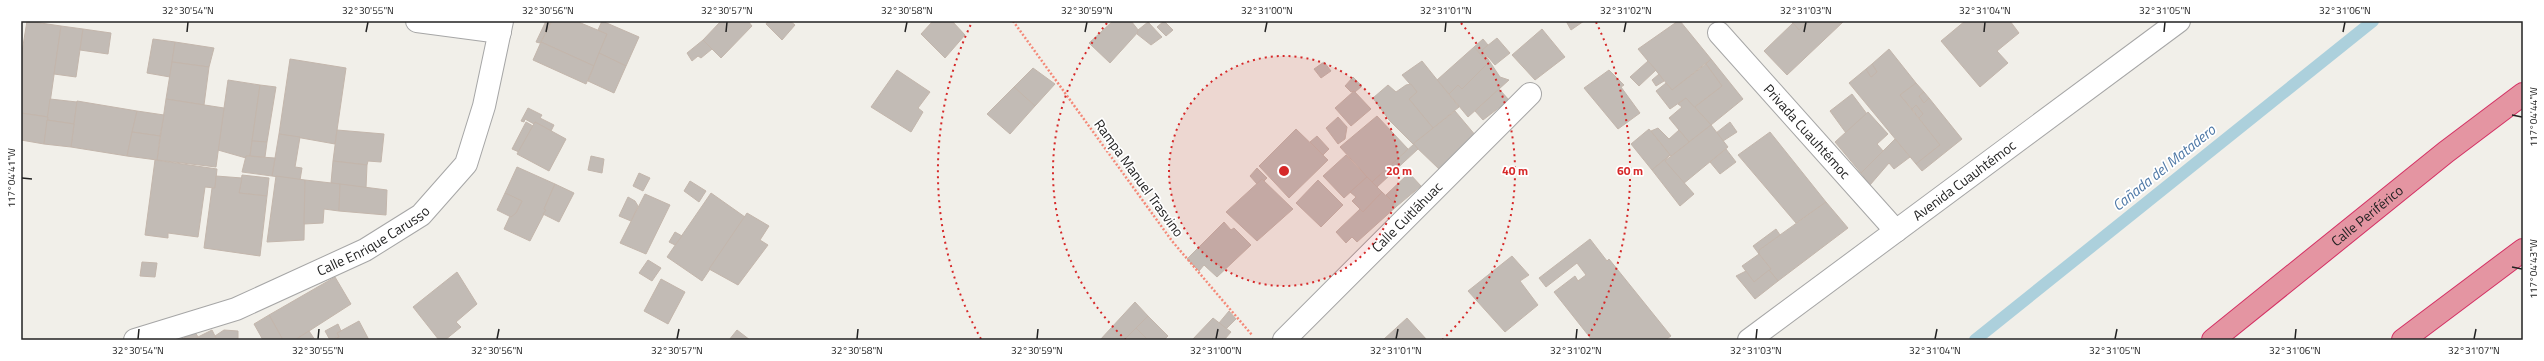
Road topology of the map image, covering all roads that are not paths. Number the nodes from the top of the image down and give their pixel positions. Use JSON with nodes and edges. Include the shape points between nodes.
{"nodes":[{"id":1,"x":417,"y":21,"type":"edge"},
{"id":2,"x":2179,"y":21,"type":"edge"},
{"id":3,"x":501,"y":27,"type":"edge"},
{"id":4,"x":1719,"y":33,"type":"dead end"},
{"id":5,"x":1530,"y":94,"type":"dead end"},
{"id":6,"x":2523,"y":94,"type":"edge"},
{"id":7,"x":1896,"y":231,"type":"junction"},
{"id":8,"x":2523,"y":250,"type":"edge"},
{"id":9,"x":134,"y":340,"type":"edge"},
{"id":10,"x":1284,"y":340,"type":"edge"},
{"id":11,"x":1749,"y":340,"type":"edge"},
{"id":12,"x":2213,"y":340,"type":"edge"},
{"id":13,"x":2403,"y":340,"type":"edge"}],
"edges":[{"from":1,"to":3,"type":"street"},
{"from":2,"to":7,"type":"street","name":"Avenida Cuauhtémoc"},
{"from":3,"to":9,"type":"street","name":"Calle Enrique Carusso","via":[[484,106],[466,164],[422,215],[365,250],[236,309]]},
{"from":4,"to":7,"type":"street","name":"Privada Cuauhtémoc"},
{"from":5,"to":10,"type":"street","name":"Calle Cuitláhuac"},
{"from":6,"to":12,"type":"highway","name":"Calle Periférico","via":[[2446,152]]},
{"from":7,"to":11,"type":"street","name":"Avenida Cuauhtémoc"},
{"from":8,"to":13,"type":"highway"}]}
